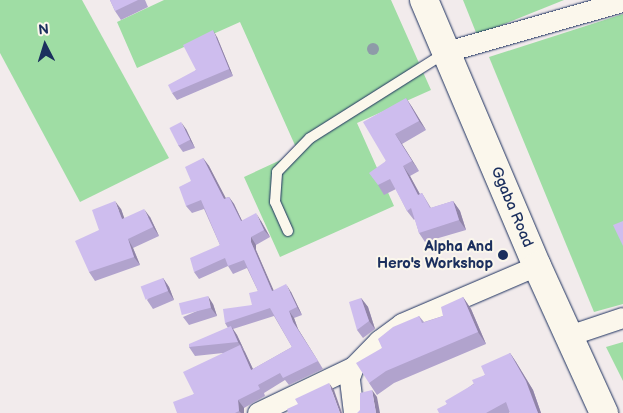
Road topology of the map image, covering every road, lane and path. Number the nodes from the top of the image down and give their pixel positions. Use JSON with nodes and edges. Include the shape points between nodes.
{"nodes":[{"id":1,"x":424,"y":0,"type":"edge"},
{"id":2,"x":623,"y":2,"type":"edge"},
{"id":3,"x":447,"y":52,"type":"junction"},
{"id":4,"x":288,"y":230,"type":"dead end"},
{"id":5,"x":537,"y":266,"type":"junction"},
{"id":6,"x":623,"y":318,"type":"edge"},
{"id":7,"x":570,"y":336,"type":"junction"},
{"id":8,"x":354,"y":367,"type":"junction"},
{"id":9,"x":258,"y":413,"type":"edge"},
{"id":10,"x":354,"y":413,"type":"edge"},
{"id":11,"x":604,"y":413,"type":"edge"}],
"edges":[{"from":1,"to":3,"type":"main road","name":"Ggaba Road"},
{"from":2,"to":3,"type":"street"},
{"from":3,"to":4,"type":"lane","via":[[310,138],[277,172],[274,202]]},
{"from":3,"to":5,"type":"main road","name":"Ggaba Road"},
{"from":5,"to":7,"type":"main road","name":"Ggaba Road"},
{"from":5,"to":8,"type":"street","via":[[402,324]]},
{"from":6,"to":7,"type":"street"},
{"from":7,"to":11,"type":"main road","name":"Ggaba Road"},
{"from":8,"to":9,"type":"street"},
{"from":8,"to":10,"type":"street","via":[[350,378]]}]}
